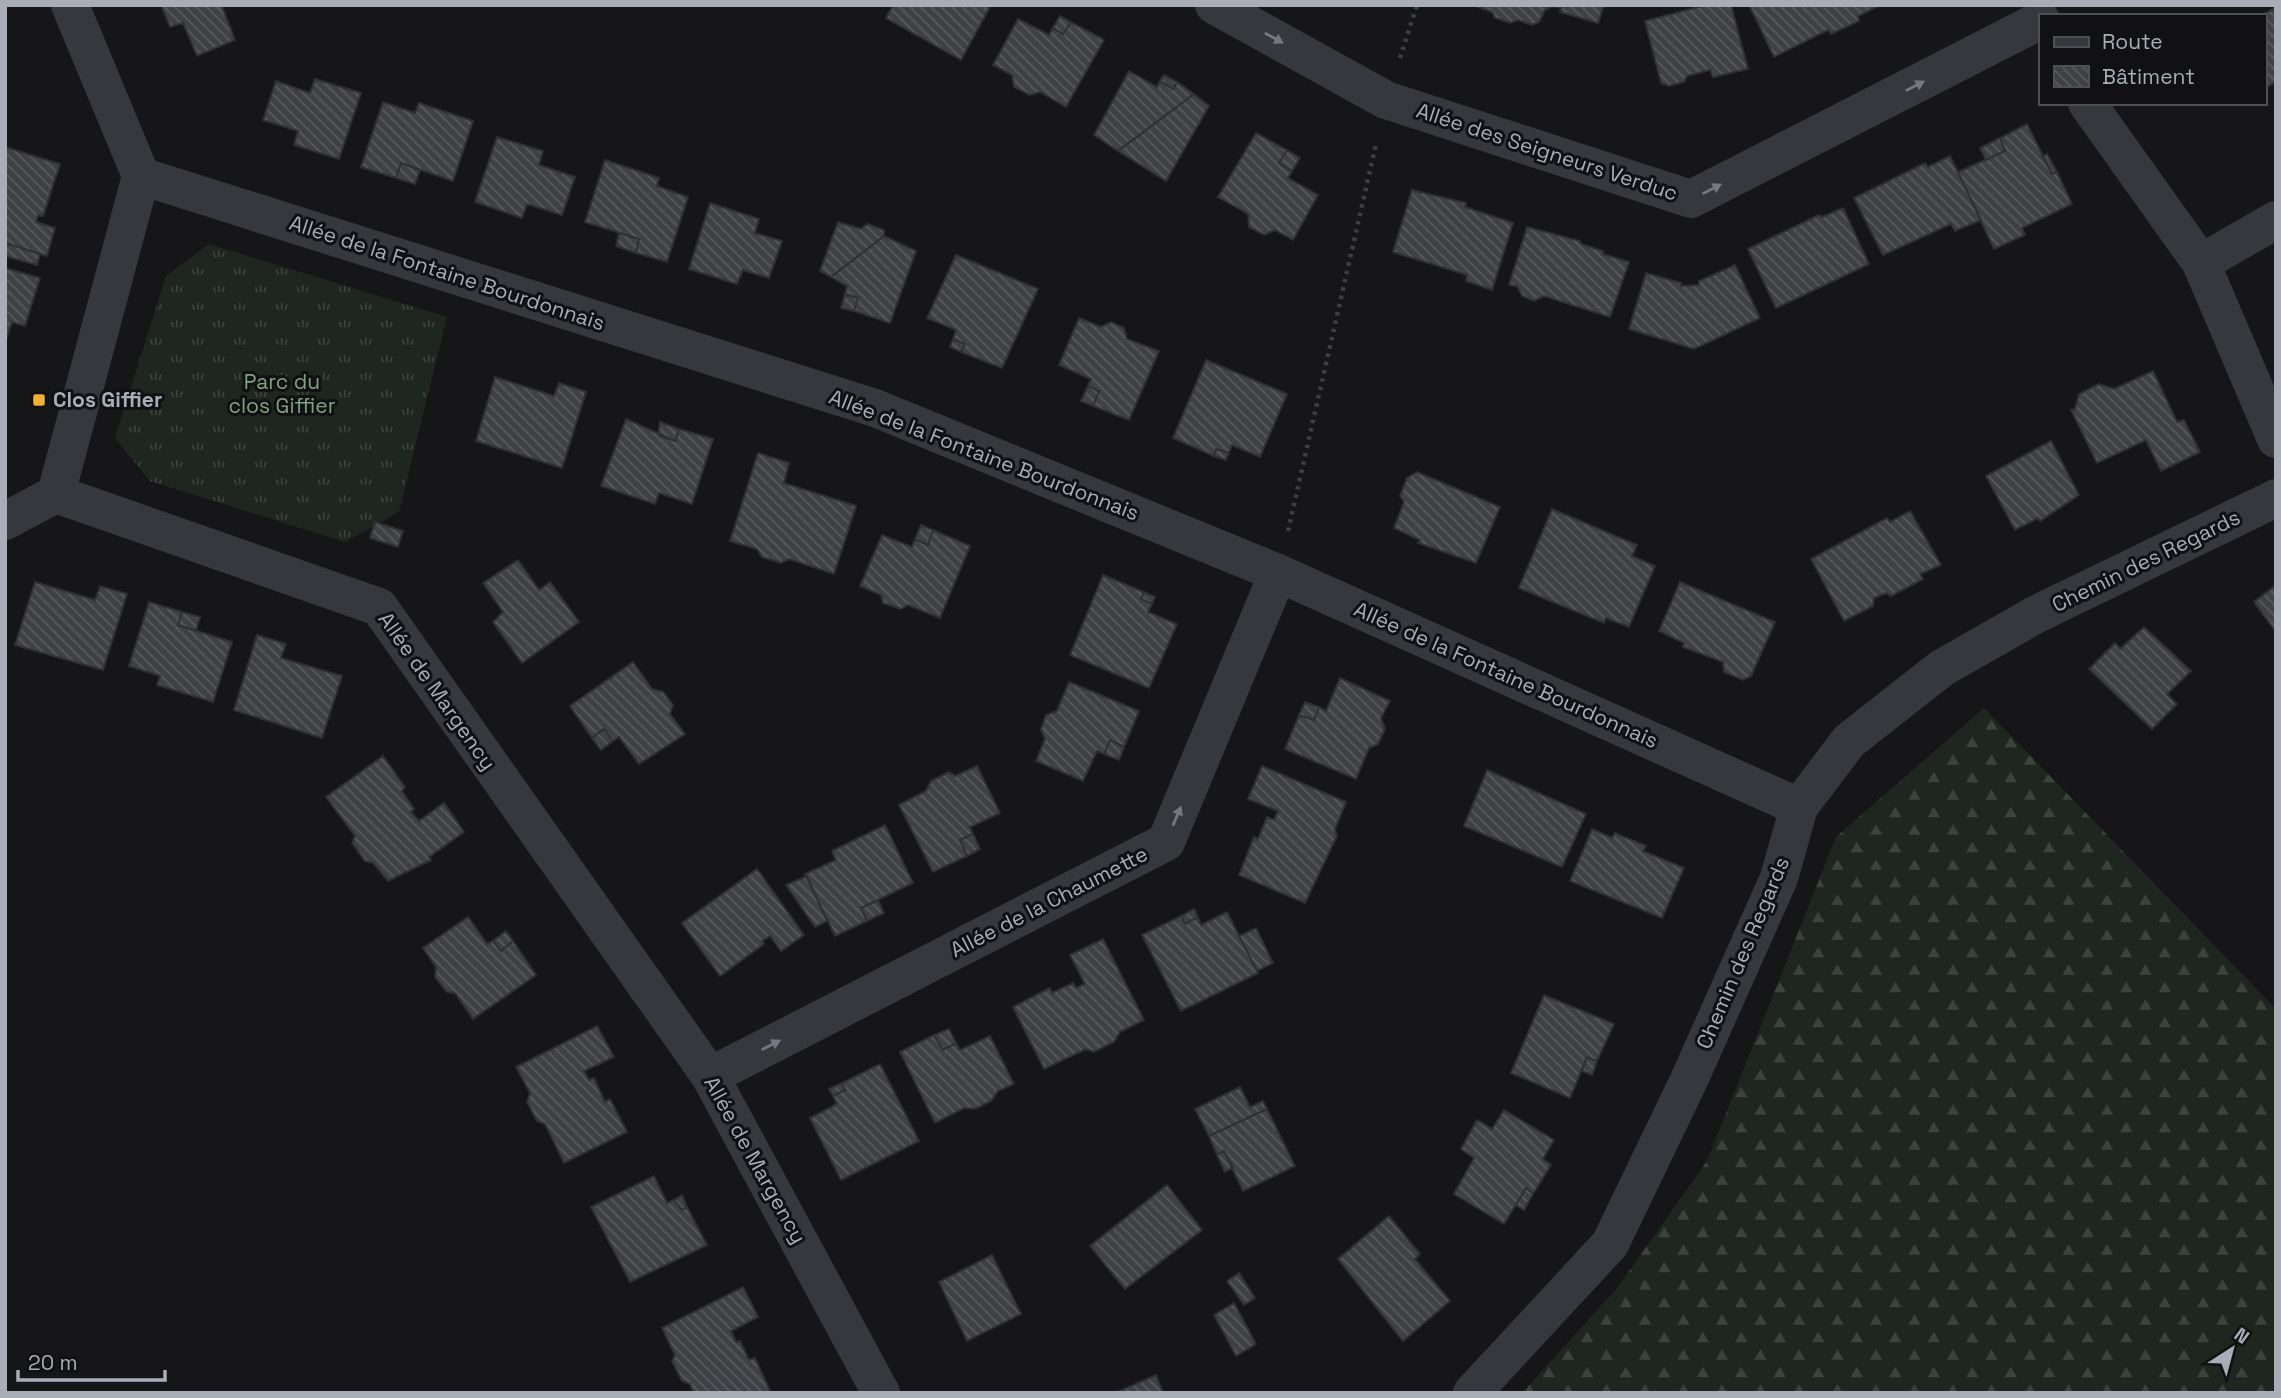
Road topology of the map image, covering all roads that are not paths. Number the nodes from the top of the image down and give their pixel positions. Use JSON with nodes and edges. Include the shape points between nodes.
{"nodes":[{"id":1,"x":70,"y":5,"type":"edge"},
{"id":2,"x":1214,"y":5,"type":"edge"},
{"id":3,"x":2039,"y":19,"type":"edge"},
{"id":4,"x":2088,"y":105,"type":"edge"},
{"id":5,"x":141,"y":177,"type":"junction"},
{"id":6,"x":2276,"y":219,"type":"edge"},
{"id":7,"x":2201,"y":263,"type":"junction"},
{"id":8,"x":2276,"y":439,"type":"edge"},
{"id":9,"x":56,"y":494,"type":"junction"},
{"id":10,"x":2276,"y":498,"type":"edge"},
{"id":11,"x":5,"y":520,"type":"edge"},
{"id":12,"x":1278,"y":573,"type":"junction"},
{"id":13,"x":1799,"y":807,"type":"junction"},
{"id":14,"x":710,"y":1076,"type":"junction"},
{"id":15,"x":881,"y":1393,"type":"edge"},
{"id":16,"x":1472,"y":1393,"type":"edge"}],
"edges":[{"from":1,"to":5,"type":"street"},
{"from":2,"to":3,"type":"street","name":"Allée des Seigneurs Verduc","one_way":true,"via":[[1387,100],[1691,199]]},
{"from":4,"to":7,"type":"street"},
{"from":5,"to":9,"type":"street"},
{"from":5,"to":12,"type":"street","name":"Allée de la Fontaine Bourdonnais","via":[[875,408]]},
{"from":6,"to":7,"type":"street"},
{"from":7,"to":8,"type":"street"},
{"from":9,"to":11,"type":"street"},
{"from":9,"to":14,"type":"street","name":"Allée de Margency","via":[[379,607]]},
{"from":10,"to":13,"type":"street","name":"Chemin des Regards","via":[[2035,615],[1942,668],[1849,741]]},
{"from":12,"to":13,"type":"street","name":"Allée de la Fontaine Bourdonnais"},
{"from":14,"to":12,"type":"street","name":"Allée de la Chaumette","one_way":true,"via":[[1166,842]]},
{"from":13,"to":16,"type":"street","name":"Chemin des Regards","via":[[1779,878],[1610,1244]]},
{"from":14,"to":15,"type":"street","name":"Allée de Margency"}]}
